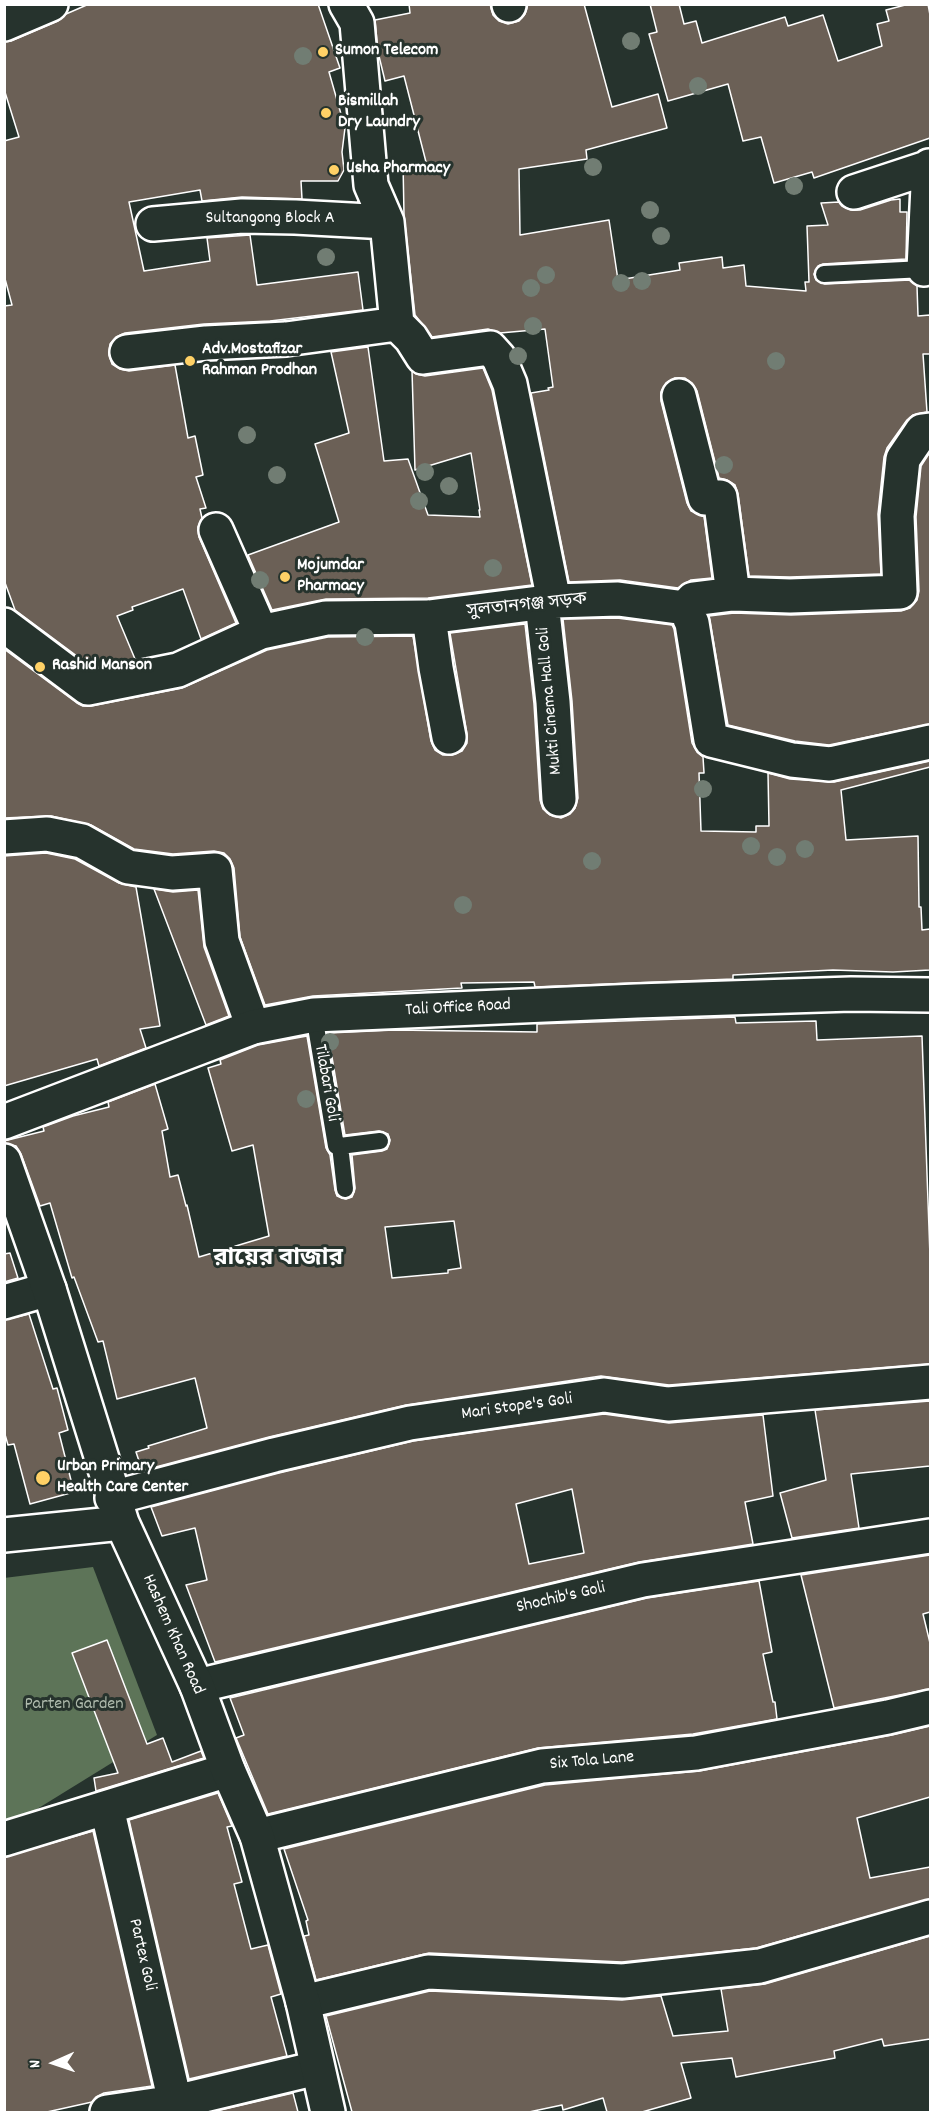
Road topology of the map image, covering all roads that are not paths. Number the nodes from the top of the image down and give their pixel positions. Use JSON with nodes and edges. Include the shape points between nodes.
{"nodes":[{"id":1,"x":51,"y":4,"type":"edge"},
{"id":2,"x":346,"y":4,"type":"edge"},
{"id":3,"x":4,"y":24,"type":"edge"},
{"id":4,"x":930,"y":166,"type":"edge"},
{"id":5,"x":854,"y":192,"type":"dead end"},
{"id":6,"x":387,"y":222,"type":"junction"},
{"id":7,"x":153,"y":224,"type":"dead end"},
{"id":8,"x":924,"y":269,"type":"joint"},
{"id":9,"x":824,"y":274,"type":"dead end"},
{"id":10,"x":398,"y":324,"type":"junction"},
{"id":11,"x":127,"y":352,"type":"dead end"},
{"id":12,"x":679,"y":396,"type":"dead end"},
{"id":13,"x":930,"y":430,"type":"edge"},
{"id":14,"x":216,"y":530,"type":"dead end"},
{"id":15,"x":733,"y":594,"type":"junction"},
{"id":16,"x":548,"y":602,"type":"junction"},
{"id":17,"x":685,"y":608,"type":"junction"},
{"id":18,"x":429,"y":618,"type":"junction"},
{"id":19,"x":4,"y":626,"type":"edge"},
{"id":20,"x":261,"y":632,"type":"junction"},
{"id":21,"x":449,"y":737,"type":"dead end"},
{"id":22,"x":930,"y":742,"type":"edge"},
{"id":23,"x":559,"y":799,"type":"dead end"},
{"id":24,"x":4,"y":837,"type":"edge"},
{"id":25,"x":930,"y":995,"type":"edge"},
{"id":26,"x":314,"y":1015,"type":"junction"},
{"id":27,"x":253,"y":1027,"type":"junction"},
{"id":28,"x":4,"y":1122,"type":"edge"},
{"id":29,"x":380,"y":1141,"type":"dead end"},
{"id":30,"x":340,"y":1146,"type":"junction"},
{"id":31,"x":4,"y":1161,"type":"edge"},
{"id":32,"x":345,"y":1189,"type":"dead end"},
{"id":33,"x":49,"y":1289,"type":"junction"},
{"id":34,"x":4,"y":1302,"type":"edge"},
{"id":35,"x":930,"y":1382,"type":"edge"},
{"id":36,"x":117,"y":1510,"type":"junction"},
{"id":37,"x":4,"y":1535,"type":"edge"},
{"id":38,"x":930,"y":1536,"type":"edge"},
{"id":39,"x":197,"y":1686,"type":"junction"},
{"id":40,"x":930,"y":1707,"type":"edge"},
{"id":41,"x":228,"y":1770,"type":"junction"},
{"id":42,"x":107,"y":1808,"type":"junction"},
{"id":43,"x":256,"y":1836,"type":"junction"},
{"id":44,"x":4,"y":1839,"type":"edge"},
{"id":45,"x":930,"y":1917,"type":"edge"},
{"id":46,"x":303,"y":2002,"type":"junction"},
{"id":47,"x":317,"y":2068,"type":"junction"},
{"id":48,"x":176,"y":2102,"type":"junction"},
{"id":49,"x":107,"y":2112,"type":"edge"},
{"id":50,"x":328,"y":2112,"type":"edge"}],
"edges":[{"from":1,"to":3,"type":"street"},
{"from":2,"to":6,"type":"street","via":[[357,23],[371,185]]},
{"from":4,"to":5,"type":"street"},
{"from":4,"to":8,"type":"street"},
{"from":6,"to":7,"type":"street","name":"Sultangong Block A","via":[[242,216]]},
{"from":6,"to":10,"type":"street"},
{"from":8,"to":9,"type":"lane"},
{"from":10,"to":11,"type":"street","via":[[286,339]]},
{"from":10,"to":16,"type":"street","name":"Mukti Cinema Hall Goli","via":[[423,357],[490,348],[499,358],[510,384]]},
{"from":12,"to":15,"type":"street","via":[[705,498],[720,497]]},
{"from":13,"to":15,"type":"street","via":[[921,431],[903,459],[897,516],[900,592]]},
{"from":14,"to":20,"type":"street"},
{"from":15,"to":17,"type":"street","via":[[693,599]]},
{"from":16,"to":17,"type":"street","name":"সুলতানগঞ্জ সড়ক","via":[[618,599]]},
{"from":16,"to":18,"type":"street","name":"সুলতানগঞ্জ সড়ক"},
{"from":16,"to":23,"type":"street","name":"Mukti Cinema Hall Goli"},
{"from":17,"to":22,"type":"street","via":[[692,623],[711,740],[792,760],[830,764]]},
{"from":18,"to":20,"type":"street","name":"সুলতানগঞ্জ সড়ক","via":[[326,618]]},
{"from":18,"to":21,"type":"street"},
{"from":19,"to":20,"type":"street","name":"সুলতানগঞ্জ সড়ক","via":[[88,688],[178,670]]},
{"from":24,"to":27,"type":"street","via":[[47,834],[82,841],[128,867],[172,873],[215,870],[222,941]]},
{"from":25,"to":26,"type":"street","name":"Tali Office Road","via":[[649,1000]]},
{"from":26,"to":27,"type":"street","name":"Tali Office Road"},
{"from":26,"to":30,"type":"lane","name":"Tilabari Goli","via":[[336,1146]]},
{"from":27,"to":28,"type":"street","name":"Tali Office Road"},
{"from":29,"to":30,"type":"lane","name":"Tilabari Goli"},
{"from":30,"to":32,"type":"lane","name":"Tilabari Goli"},
{"from":31,"to":33,"type":"street","name":"Hashem Khan Road"},
{"from":33,"to":34,"type":"street"},
{"from":33,"to":36,"type":"street","name":"Hashem Khan Road"},
{"from":35,"to":36,"type":"street","name":"Mari Stope's Goli","via":[[668,1404],[604,1395],[411,1423],[274,1455]]},
{"from":36,"to":37,"type":"street","name":"Mari Stope's Goli"},
{"from":36,"to":39,"type":"street","name":"Hashem Khan Road"},
{"from":38,"to":39,"type":"street","name":"Shochib's Goli","via":[[643,1580]]},
{"from":39,"to":41,"type":"street","name":"Hashem Khan Road"},
{"from":40,"to":43,"type":"street","name":"Six Tola Lane","via":[[696,1753],[542,1766]]},
{"from":41,"to":42,"type":"street"},
{"from":41,"to":43,"type":"street","name":"Hashem Khan Road"},
{"from":42,"to":44,"type":"street"},
{"from":42,"to":48,"type":"street","name":"Partex Goli"},
{"from":43,"to":46,"type":"street","name":"Hashem Khan Road"},
{"from":45,"to":46,"type":"street","via":[[760,1966],[623,1981],[428,1972]]},
{"from":46,"to":47,"type":"street","name":"Hashem Khan Road"},
{"from":47,"to":48,"type":"street"},
{"from":47,"to":50,"type":"street","name":"Hashem Khan Road"},
{"from":48,"to":49,"type":"street"}]}
